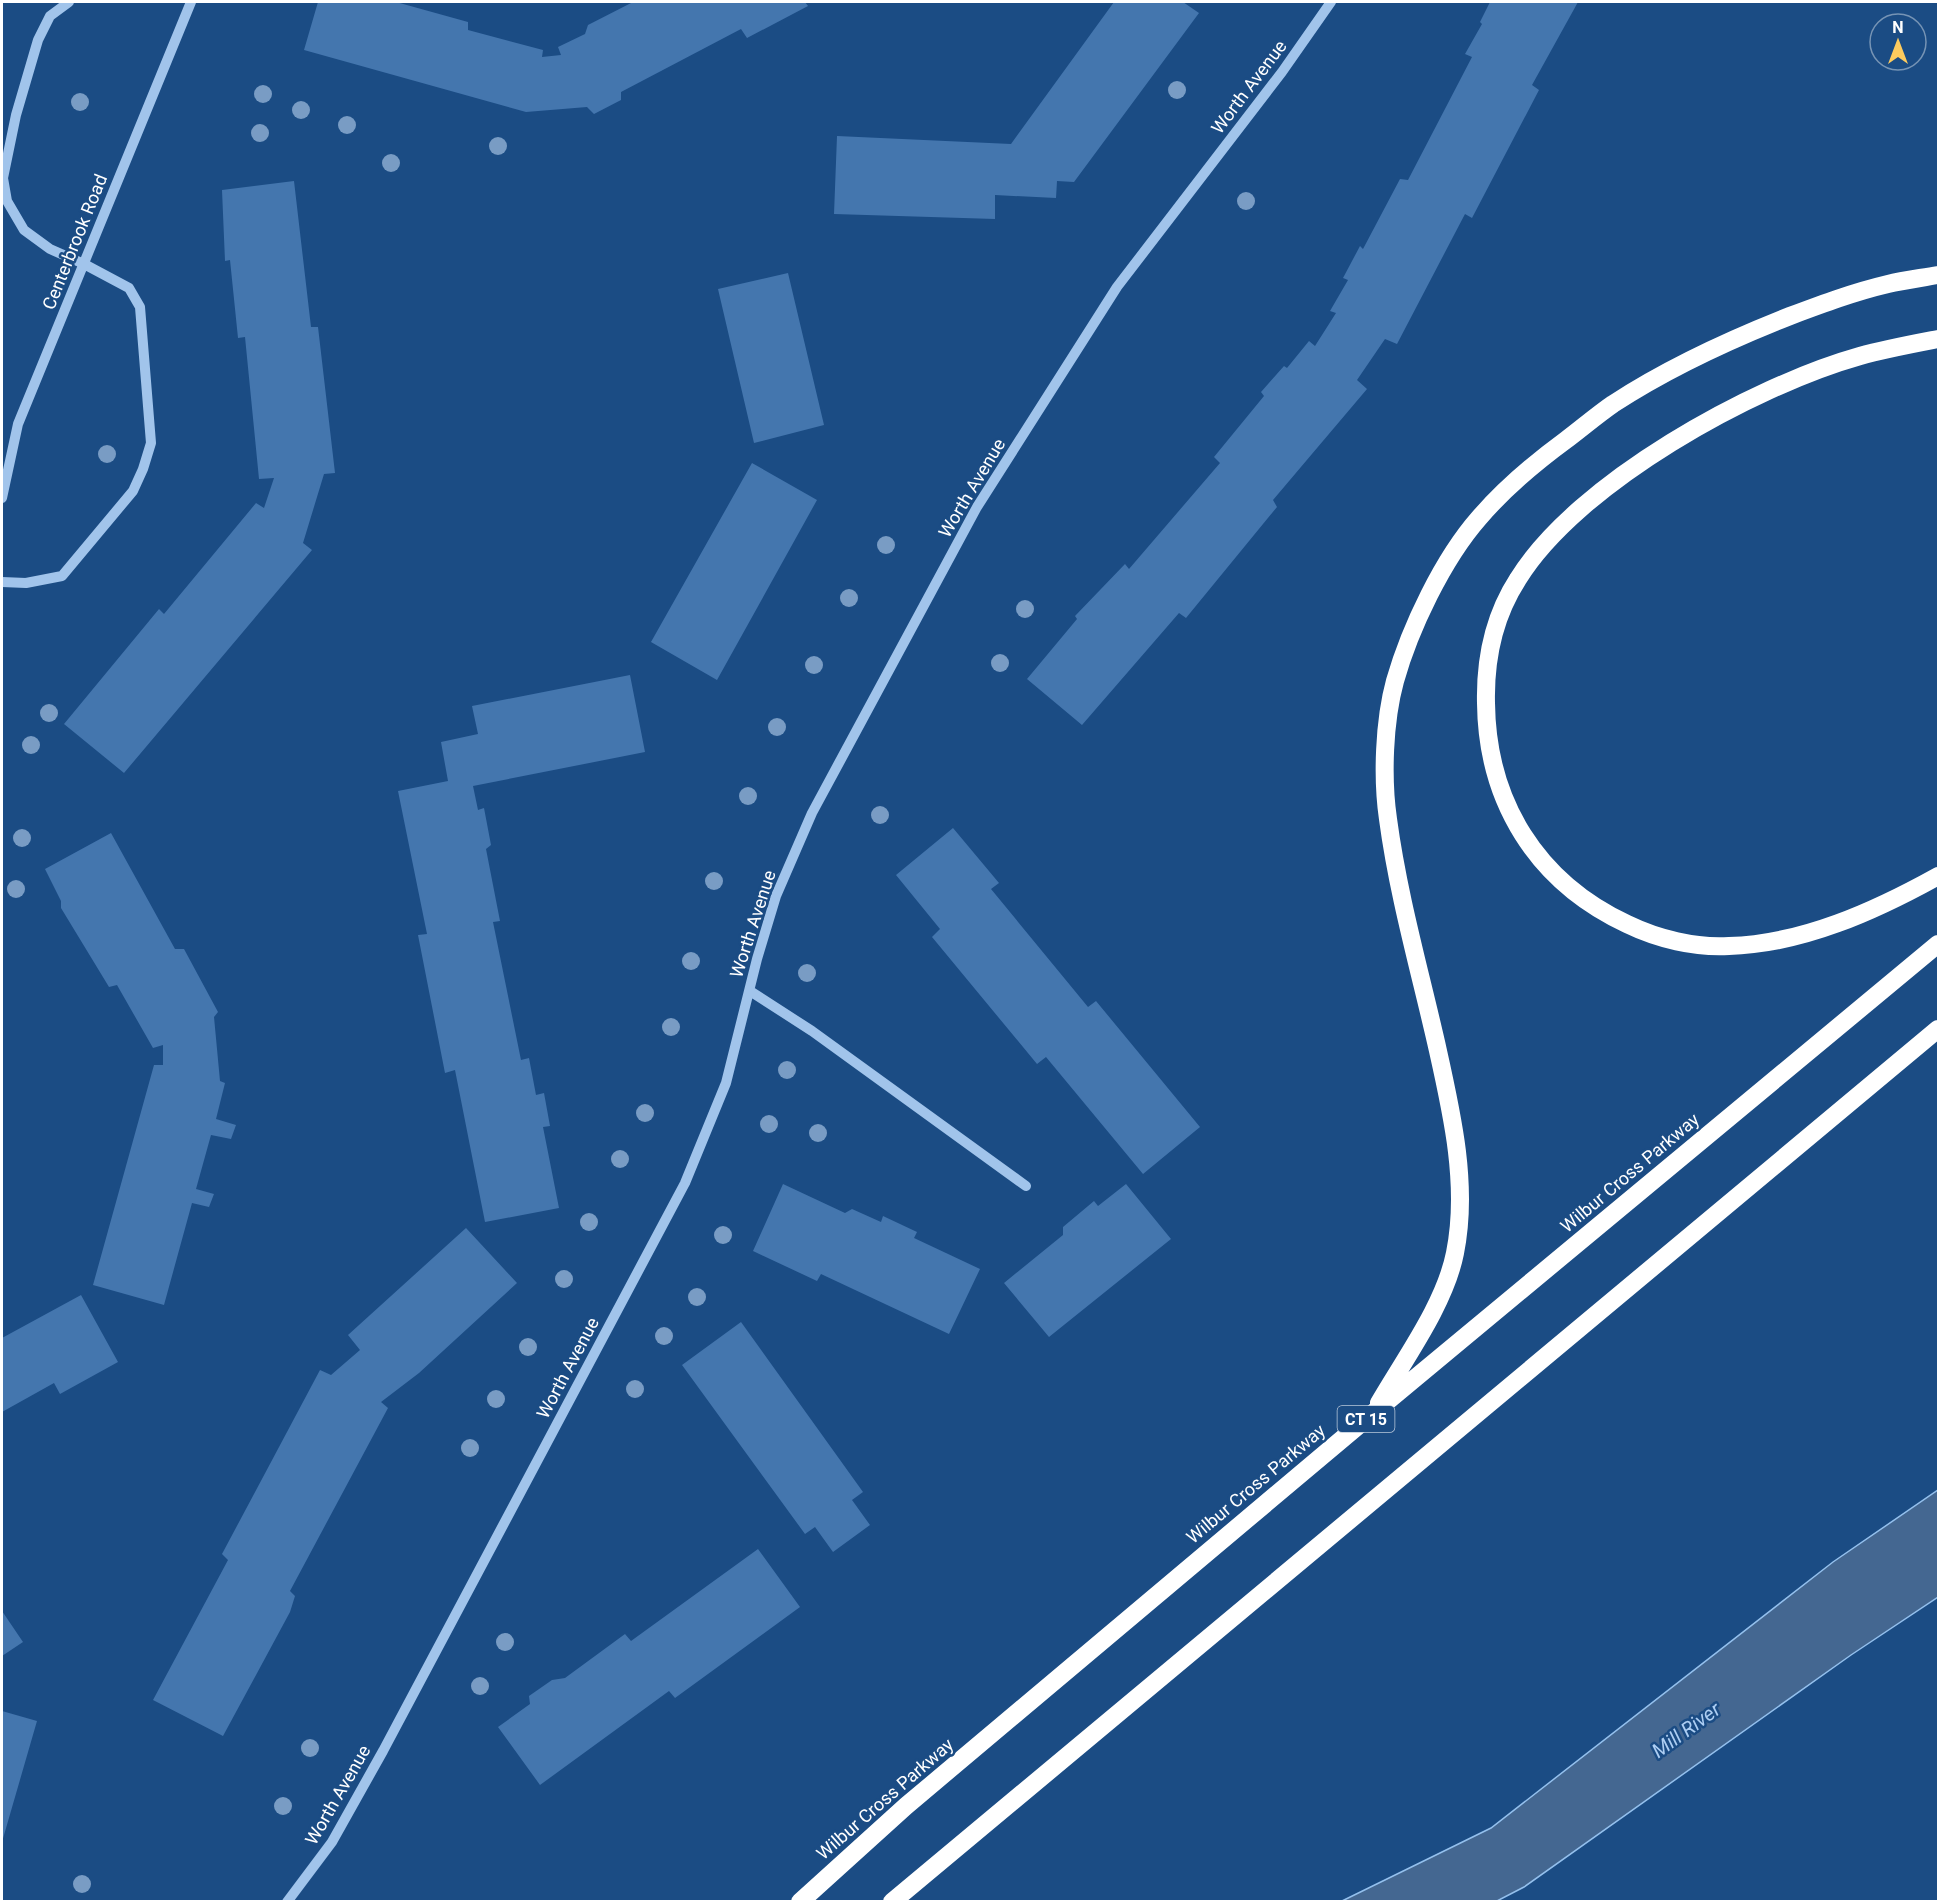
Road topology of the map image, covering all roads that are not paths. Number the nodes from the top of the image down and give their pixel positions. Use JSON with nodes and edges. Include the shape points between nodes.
{"nodes":[{"id":1,"x":69,"y":2,"type":"edge"},
{"id":2,"x":191,"y":2,"type":"edge"},
{"id":3,"x":1331,"y":2,"type":"edge"},
{"id":4,"x":84,"y":264,"type":"junction"},
{"id":5,"x":1938,"y":275,"type":"edge"},
{"id":6,"x":1938,"y":339,"type":"edge"},
{"id":7,"x":2,"y":498,"type":"edge"},
{"id":8,"x":2,"y":582,"type":"edge"},
{"id":9,"x":1938,"y":876,"type":"edge"},
{"id":10,"x":1938,"y":944,"type":"edge"},
{"id":11,"x":750,"y":991,"type":"junction"},
{"id":12,"x":1938,"y":1029,"type":"edge"},
{"id":13,"x":1026,"y":1186,"type":"dead end"},
{"id":14,"x":1372,"y":1414,"type":"junction"},
{"id":15,"x":287,"y":1902,"type":"edge"},
{"id":16,"x":800,"y":1902,"type":"edge"},
{"id":17,"x":892,"y":1902,"type":"edge"}],
"edges":[{"from":1,"to":4,"type":"street","via":[[50,16],[38,40],[3,178],[7,201],[24,230],[50,249]]},
{"from":2,"to":4,"type":"street","name":"Centerbrook Road"},
{"from":3,"to":11,"type":"street","name":"Worth Avenue","via":[[1117,287],[977,507],[812,813],[776,897]]},
{"from":4,"to":7,"type":"street","name":"Centerbrook Road","via":[[18,424]]},
{"from":4,"to":8,"type":"street","via":[[129,288],[140,307],[151,443],[133,490],[62,576],[26,583]]},
{"from":5,"to":14,"type":"highway","via":[[1832,300],[1750,332],[1674,368],[1611,405],[1538,461],[1479,519],[1437,579],[1395,682],[1386,756],[1387,816],[1448,1099],[1460,1210],[1455,1254],[1442,1294]]},
{"from":6,"to":9,"type":"highway","via":[[1859,356],[1786,382],[1649,457],[1586,503],[1518,579],[1500,616],[1489,650],[1486,728],[1492,765],[1508,808],[1531,849],[1557,879],[1582,899],[1644,932],[1685,943],[1727,947],[1770,942],[1854,916],[1902,897]]},
{"from":10,"to":14,"type":"highway","name":"Wilbur Cross Parkway","number":"CT 15"},
{"from":11,"to":13,"type":"street","via":[[812,1031]]},
{"from":11,"to":15,"type":"street","name":"Worth Avenue","via":[[726,1083],[685,1183],[383,1751],[332,1842]]},
{"from":12,"to":17,"type":"highway"},
{"from":14,"to":16,"type":"highway","name":"Wilbur Cross Parkway","number":"CT 15","via":[[906,1806]]}]}
